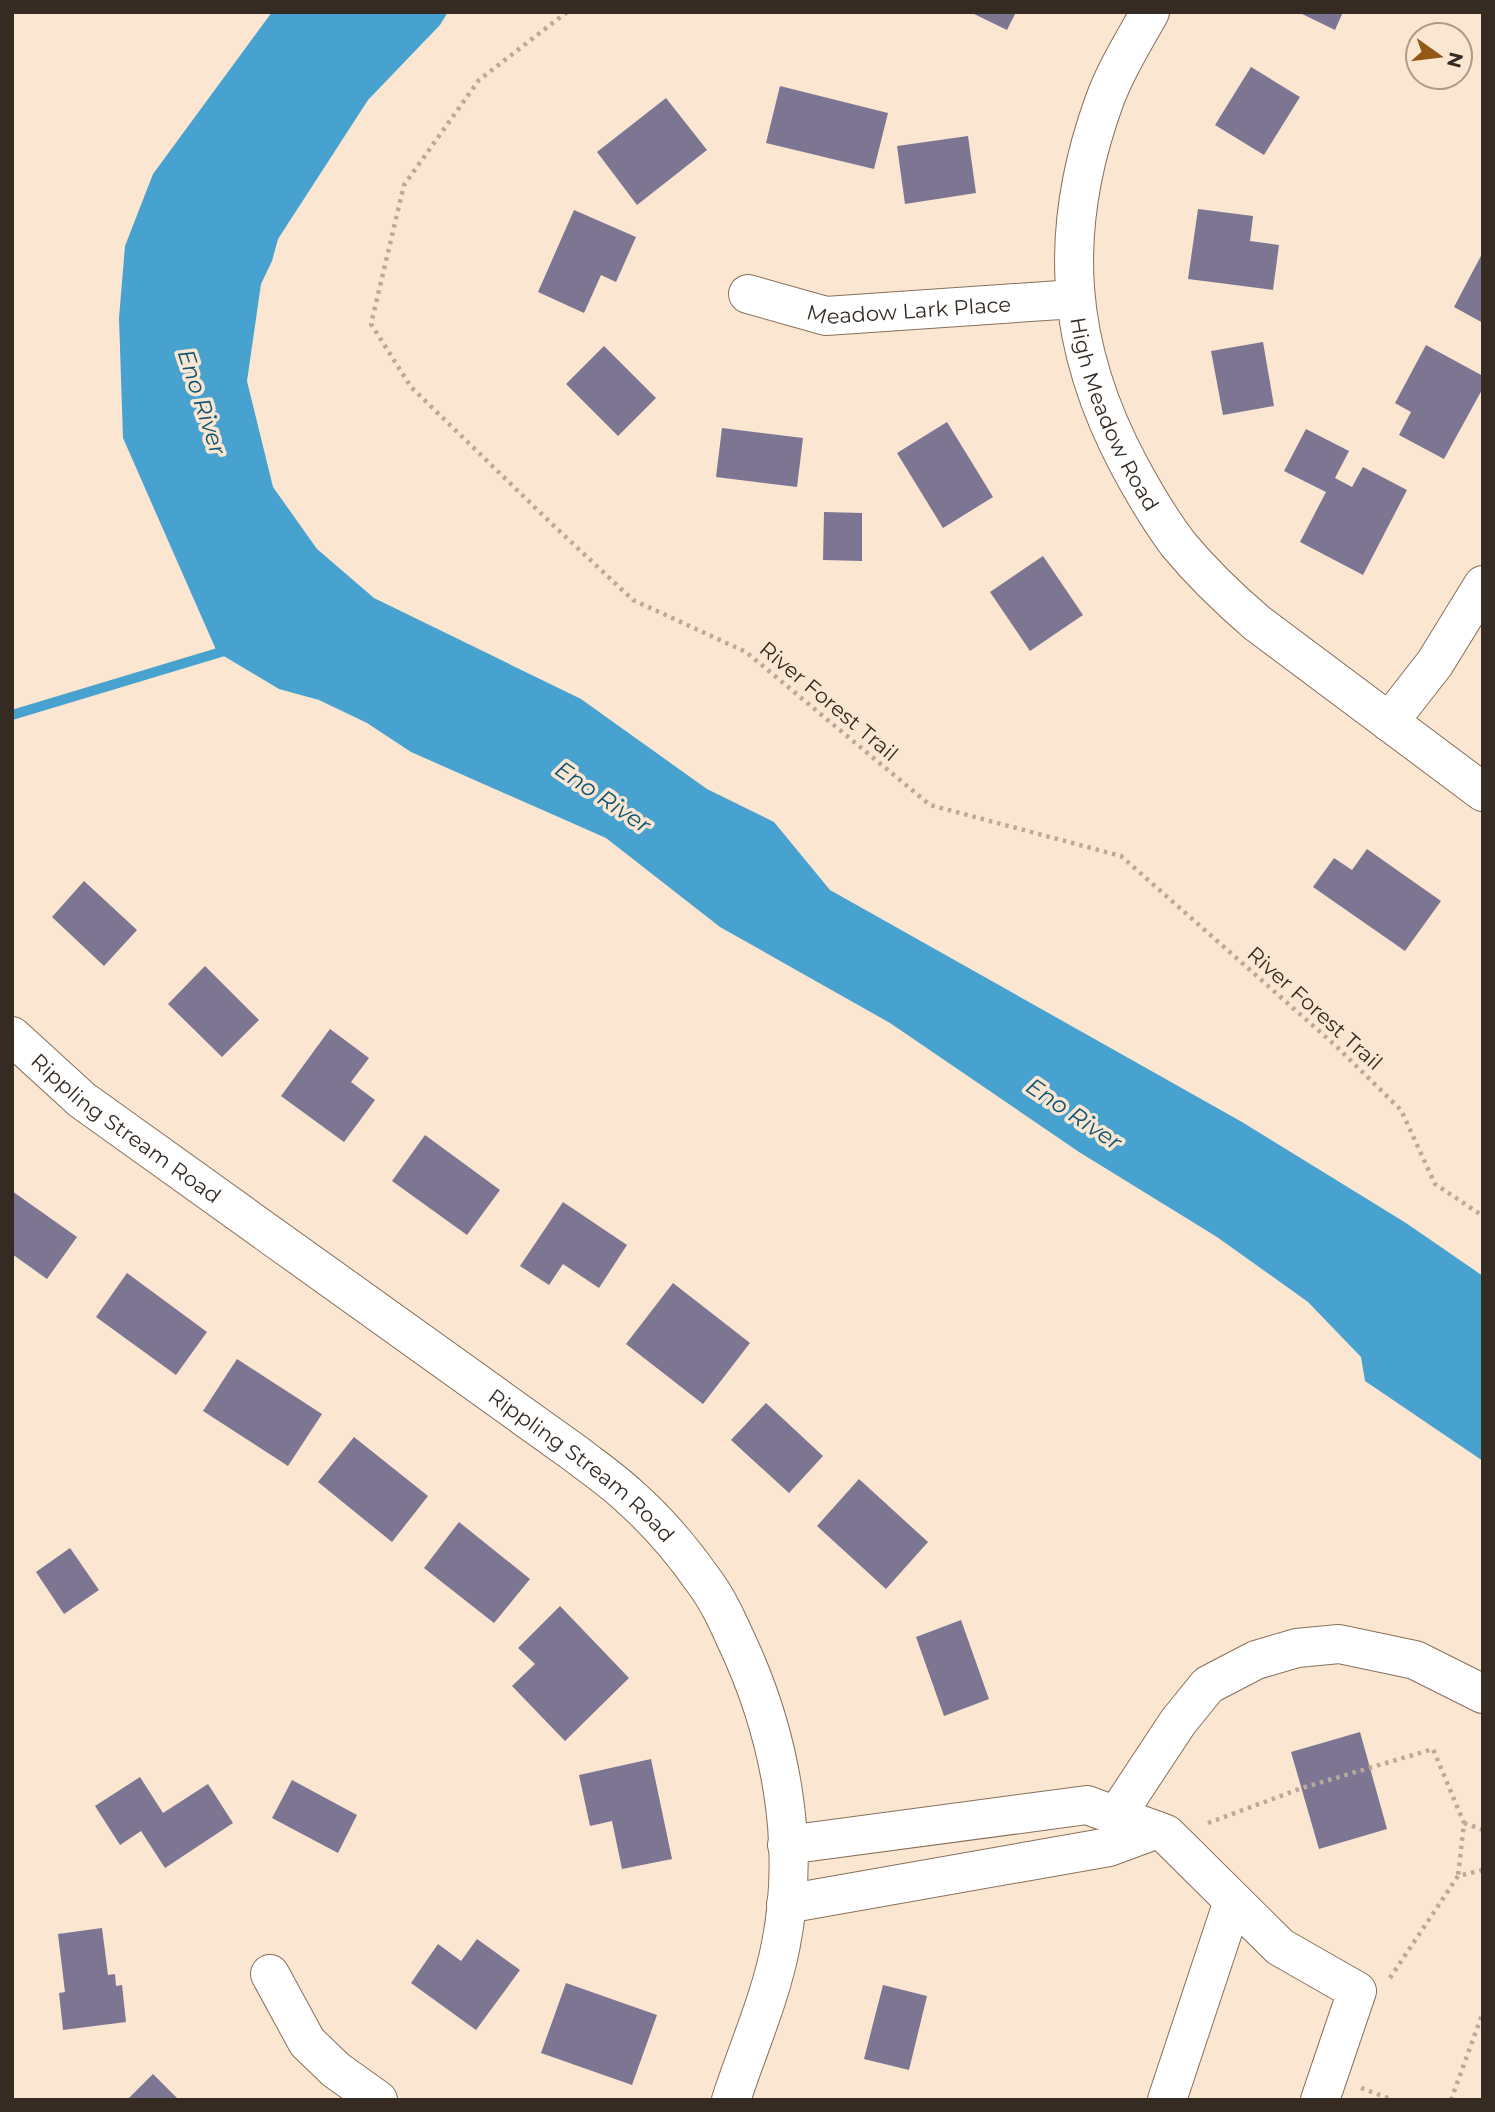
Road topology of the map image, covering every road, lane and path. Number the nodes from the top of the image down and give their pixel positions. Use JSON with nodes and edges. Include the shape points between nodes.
{"nodes":[{"id":1,"x":567,"y":12,"type":"edge"},
{"id":2,"x":1150,"y":12,"type":"edge"},
{"id":3,"x":748,"y":294,"type":"dead end"},
{"id":4,"x":1074,"y":299,"type":"junction"},
{"id":5,"x":1483,"y":585,"type":"edge"},
{"id":6,"x":1389,"y":722,"type":"junction"},
{"id":7,"x":1483,"y":793,"type":"edge"},
{"id":8,"x":12,"y":1036,"type":"edge"},
{"id":9,"x":1483,"y":1216,"type":"edge"},
{"id":10,"x":1483,"y":1695,"type":"edge"},
{"id":11,"x":1115,"y":1816,"type":"junction"},
{"id":12,"x":1464,"y":1823,"type":"junction"},
{"id":13,"x":1483,"y":1830,"type":"edge"},
{"id":14,"x":1161,"y":1834,"type":"junction"},
{"id":15,"x":787,"y":1845,"type":"junction"},
{"id":16,"x":1483,"y":1870,"type":"edge"},
{"id":17,"x":1458,"y":1876,"type":"junction"},
{"id":18,"x":1233,"y":1901,"type":"junction"},
{"id":19,"x":786,"y":1904,"type":"junction"},
{"id":20,"x":270,"y":1974,"type":"dead end"},
{"id":21,"x":1357,"y":1991,"type":"junction"},
{"id":22,"x":1483,"y":2012,"type":"edge"},
{"id":23,"x":378,"y":2100,"type":"edge"},
{"id":24,"x":731,"y":2100,"type":"edge"},
{"id":25,"x":1167,"y":2100,"type":"edge"},
{"id":26,"x":1320,"y":2100,"type":"edge"},
{"id":27,"x":1451,"y":2100,"type":"edge"}],
"edges":[{"from":1,"to":9,"type":"path","name":"River Forest Trail","via":[[479,80],[404,185],[371,324],[411,387],[633,600],[746,652],[930,805],[1121,856],[1336,1046],[1401,1110],[1435,1184]]},
{"from":2,"to":4,"type":"street","name":"High Meadow Road","via":[[1104,101],[1090,149],[1078,202]]},
{"from":3,"to":4,"type":"street","name":"Meadow Lark Place","via":[[826,316]]},
{"from":4,"to":6,"type":"street","name":"High Meadow Road","via":[[1089,371],[1116,441],[1177,543],[1257,623]]},
{"from":5,"to":6,"type":"street","via":[[1435,663]]},
{"from":6,"to":7,"type":"street","name":"High Meadow Road"},
{"from":8,"to":15,"type":"street","name":"Rippling Stream Road","via":[[82,1100],[630,1496],[706,1583],[753,1679],[778,1759]]},
{"from":10,"to":11,"type":"street","via":[[1415,1660],[1339,1644],[1297,1648],[1256,1660],[1208,1685]]},
{"from":11,"to":14,"type":"street"},
{"from":11,"to":15,"type":"street","via":[[1087,1805]]},
{"from":12,"to":13,"type":"path"},
{"from":12,"to":14,"type":"path","via":[[1433,1749]]},
{"from":12,"to":17,"type":"path"},
{"from":14,"to":18,"type":"street"},
{"from":14,"to":19,"type":"street"},
{"from":15,"to":19,"type":"street","name":"Rippling Stream Road"},
{"from":16,"to":17,"type":"path"},
{"from":17,"to":21,"type":"path","via":[[1391,1978]]},
{"from":18,"to":21,"type":"street","via":[[1280,1947]]},
{"from":18,"to":25,"type":"street"},
{"from":19,"to":24,"type":"street","name":"Rippling Stream Road","via":[[772,1980]]},
{"from":20,"to":23,"type":"street","via":[[307,2042]]},
{"from":21,"to":26,"type":"street"},
{"from":22,"to":27,"type":"path"}]}
